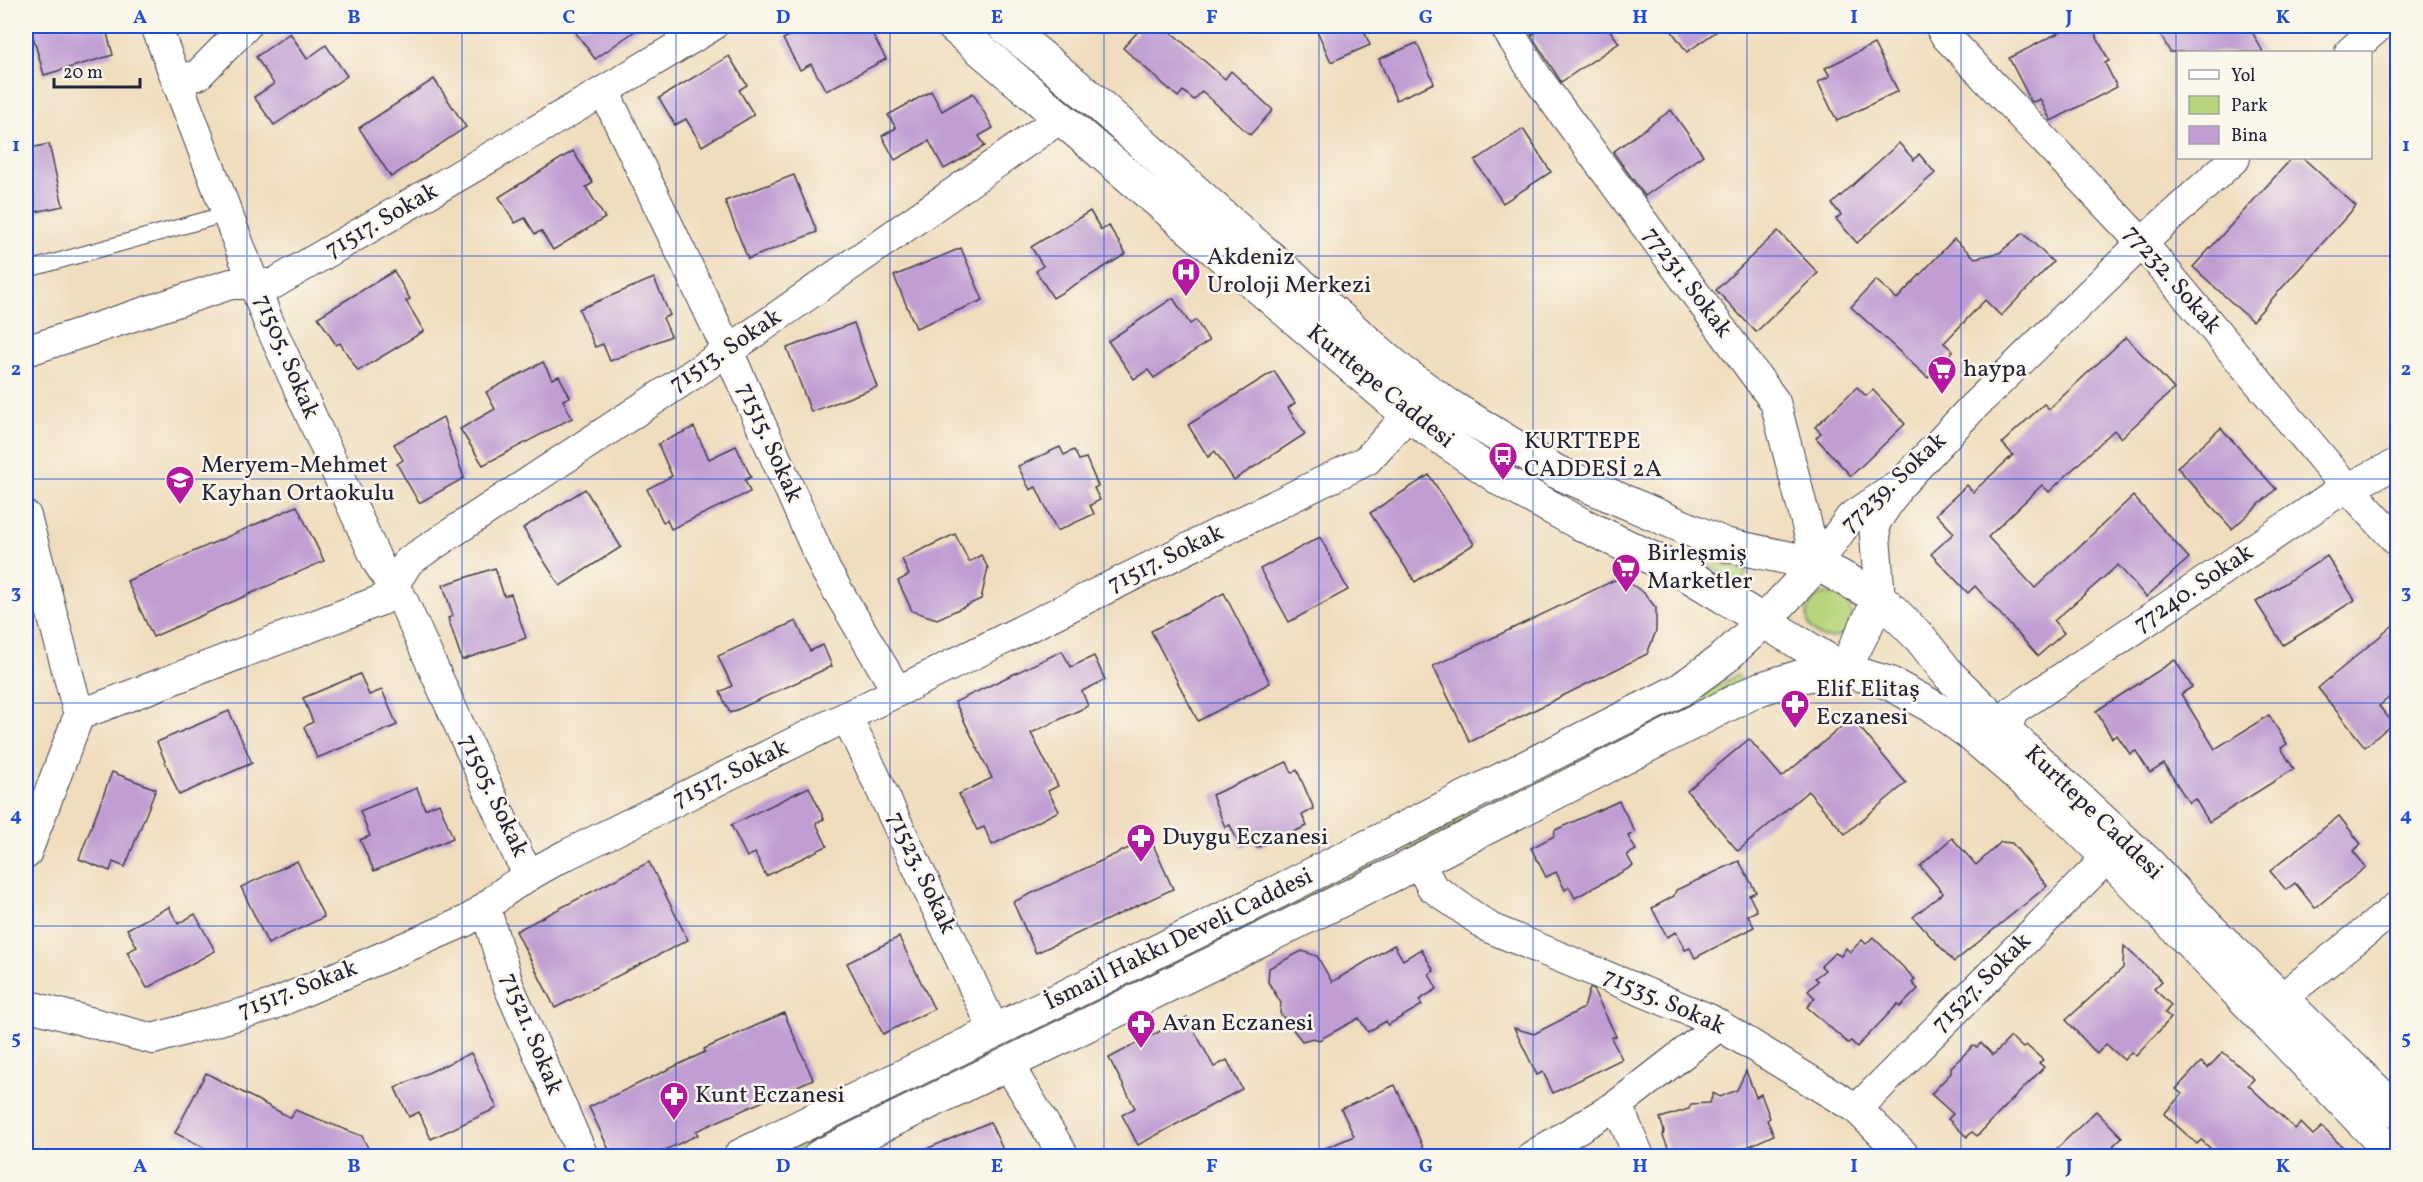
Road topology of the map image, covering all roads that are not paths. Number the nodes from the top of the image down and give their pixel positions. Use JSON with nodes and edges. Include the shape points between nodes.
{"nodes":[{"id":1,"x":156,"y":26,"type":"edge"},
{"id":2,"x":246,"y":26,"type":"edge"},
{"id":3,"x":712,"y":26,"type":"edge"},
{"id":4,"x":953,"y":26,"type":"edge"},
{"id":5,"x":1004,"y":26,"type":"edge"},
{"id":6,"x":1505,"y":26,"type":"edge"},
{"id":7,"x":1940,"y":26,"type":"edge"},
{"id":8,"x":177,"y":80,"type":"junction"},
{"id":9,"x":604,"y":91,"type":"junction"},
{"id":10,"x":1059,"y":116,"type":"junction"},
{"id":11,"x":2234,"y":159,"type":"edge"},
{"id":12,"x":226,"y":214,"type":"junction"},
{"id":13,"x":2142,"y":243,"type":"junction"},
{"id":14,"x":26,"y":270,"type":"edge"},
{"id":15,"x":254,"y":284,"type":"junction"},
{"id":16,"x":26,"y":351,"type":"edge"},
{"id":17,"x":728,"y":351,"type":"junction"},
{"id":18,"x":1408,"y":415,"type":"junction"},
{"id":19,"x":2397,"y":463,"type":"edge"},
{"id":20,"x":1902,"y":483,"type":"junction"},
{"id":21,"x":2347,"y":488,"type":"junction"},
{"id":22,"x":26,"y":516,"type":"edge"},
{"id":23,"x":2397,"y":542,"type":"edge"},
{"id":24,"x":1817,"y":564,"type":"junction"},
{"id":25,"x":393,"y":584,"type":"junction"},
{"id":26,"x":1880,"y":598,"type":"junction"},
{"id":27,"x":1764,"y":621,"type":"junction"},
{"id":28,"x":1844,"y":670,"type":"junction"},
{"id":29,"x":897,"y":691,"type":"junction"},
{"id":30,"x":79,"y":715,"type":"junction"},
{"id":31,"x":847,"y":717,"type":"junction"},
{"id":32,"x":2006,"y":731,"type":"junction"},
{"id":33,"x":26,"y":854,"type":"edge"},
{"id":34,"x":2107,"y":858,"type":"junction"},
{"id":35,"x":1419,"y":862,"type":"junction"},
{"id":36,"x":530,"y":874,"type":"junction"},
{"id":37,"x":2397,"y":906,"type":"edge"},
{"id":38,"x":486,"y":910,"type":"junction"},
{"id":39,"x":2284,"y":1000,"type":"junction"},
{"id":40,"x":26,"y":1005,"type":"edge"},
{"id":41,"x":1720,"y":1025,"type":"junction"},
{"id":42,"x":994,"y":1030,"type":"junction"},
{"id":43,"x":1007,"y":1063,"type":"junction"},
{"id":44,"x":1617,"y":1105,"type":"junction"},
{"id":45,"x":1857,"y":1109,"type":"junction"},
{"id":46,"x":2397,"y":1112,"type":"edge"},
{"id":47,"x":583,"y":1156,"type":"edge"},
{"id":48,"x":740,"y":1156,"type":"edge"},
{"id":49,"x":820,"y":1156,"type":"edge"},
{"id":50,"x":1064,"y":1156,"type":"edge"},
{"id":51,"x":1532,"y":1156,"type":"edge"},
{"id":52,"x":1640,"y":1156,"type":"edge"},
{"id":53,"x":1905,"y":1156,"type":"edge"},
{"id":54,"x":2395,"y":1156,"type":"edge"}],
"edges":[{"from":1,"to":8,"type":"street","name":"71505. Sokak"},
{"from":2,"to":8,"type":"street","via":[[198,75]]},
{"from":3,"to":9,"type":"street","name":"71517. Sokak"},
{"from":4,"to":10,"type":"main road","name":"Kurttepe Caddesi"},
{"from":5,"to":24,"type":"main road","name":"Kurttepe Caddesi","via":[[1095,101],[1402,372],[1448,405],[1556,471],[1666,520],[1726,545]]},
{"from":6,"to":24,"type":"street","name":"77231. Sokak","via":[[1544,88],[1775,402]]},
{"from":7,"to":13,"type":"street","name":"77232. Sokak"},
{"from":8,"to":12,"type":"street","name":"71505. Sokak"},
{"from":9,"to":15,"type":"street","name":"71517. Sokak","via":[[273,284]]},
{"from":9,"to":17,"type":"street","name":"71515. Sokak"},
{"from":10,"to":17,"type":"street","name":"71513. Sokak"},
{"from":10,"to":18,"type":"main road","name":"Kurttepe Caddesi"},
{"from":11,"to":13,"type":"street","name":"77239. Sokak"},
{"from":12,"to":14,"type":"lane"},
{"from":12,"to":15,"type":"street","name":"71505. Sokak"},
{"from":13,"to":20,"type":"street","name":"77239. Sokak","via":[[1972,408]]},
{"from":13,"to":21,"type":"street","name":"77232. Sokak"},
{"from":15,"to":16,"type":"street","name":"71517. Sokak","via":[[231,284]]},
{"from":15,"to":25,"type":"street","name":"71505. Sokak","via":[[373,552]]},
{"from":17,"to":25,"type":"street","name":"71513. Sokak","via":[[409,561]]},
{"from":17,"to":29,"type":"street","name":"71515. Sokak","via":[[826,571]]},
{"from":18,"to":27,"type":"main road","name":"Kurttepe Caddesi","via":[[1503,481],[1691,577]]},
{"from":18,"to":29,"type":"street","name":"71517. Sokak","via":[[1367,460]]},
{"from":19,"to":21,"type":"street","name":"77240. Sokak"},
{"from":20,"to":24,"type":"street","name":"77239. Sokak","via":[[1850,518]]},
{"from":20,"to":26,"type":"street","via":[[1874,524]]},
{"from":21,"to":23,"type":"street","name":"77232. Sokak"},
{"from":21,"to":32,"type":"street","name":"77240. Sokak","via":[[2013,711]]},
{"from":22,"to":30,"type":"street"},
{"from":24,"to":26,"type":"main road","name":"Kurttepe Caddesi"},
{"from":24,"to":27,"type":"main road","name":"İsmail Hakkı Develi Caddesi"},
{"from":25,"to":30,"type":"street","name":"71513. Sokak","via":[[384,598]]},
{"from":25,"to":36,"type":"street","name":"71505. Sokak"},
{"from":26,"to":28,"type":"main road"},
{"from":26,"to":32,"type":"main road","name":"Kurttepe Caddesi"},
{"from":27,"to":28,"type":"main road","name":"Kurttepe Caddesi"},
{"from":27,"to":42,"type":"main road","name":"İsmail Hakkı Develi Caddesi","via":[[1725,658],[1680,690]]},
{"from":28,"to":34,"type":"main road","name":"Kurttepe Caddesi","via":[[1889,683],[1935,708],[2067,817]]},
{"from":28,"to":35,"type":"main road","name":"İsmail Hakkı Develi Caddesi","via":[[1759,688]]},
{"from":29,"to":31,"type":"street","name":"71517. Sokak"},
{"from":30,"to":33,"type":"street"},
{"from":31,"to":36,"type":"street","name":"71517. Sokak"},
{"from":31,"to":42,"type":"street","name":"71523. Sokak"},
{"from":32,"to":39,"type":"main road","name":"Kurttepe Caddesi","via":[[2148,863]]},
{"from":34,"to":45,"type":"street","name":"71527. Sokak"},
{"from":34,"to":54,"type":"main road","name":"Kurttepe Caddesi"},
{"from":35,"to":41,"type":"street","name":"71535. Sokak","via":[[1432,887],[1490,928]]},
{"from":35,"to":43,"type":"main road","name":"İsmail Hakkı Develi Caddesi"},
{"from":36,"to":38,"type":"street","name":"71517. Sokak","via":[[502,893]]},
{"from":37,"to":39,"type":"street"},
{"from":38,"to":40,"type":"street","name":"71517. Sokak","via":[[272,1005],[153,1039]]},
{"from":38,"to":47,"type":"street","name":"71521. Sokak","via":[[509,987]]},
{"from":39,"to":46,"type":"main road","name":"Kurttepe Caddesi"},
{"from":41,"to":44,"type":"street"},
{"from":41,"to":45,"type":"street","name":"71535. Sokak"},
{"from":42,"to":48,"type":"main road","name":"İsmail Hakkı Develi Caddesi"},
{"from":43,"to":49,"type":"main road","name":"İsmail Hakkı Develi Caddesi"},
{"from":43,"to":50,"type":"street"},
{"from":44,"to":51,"type":"street"},
{"from":44,"to":52,"type":"street"},
{"from":45,"to":53,"type":"street","name":"71535. Sokak"}]}
